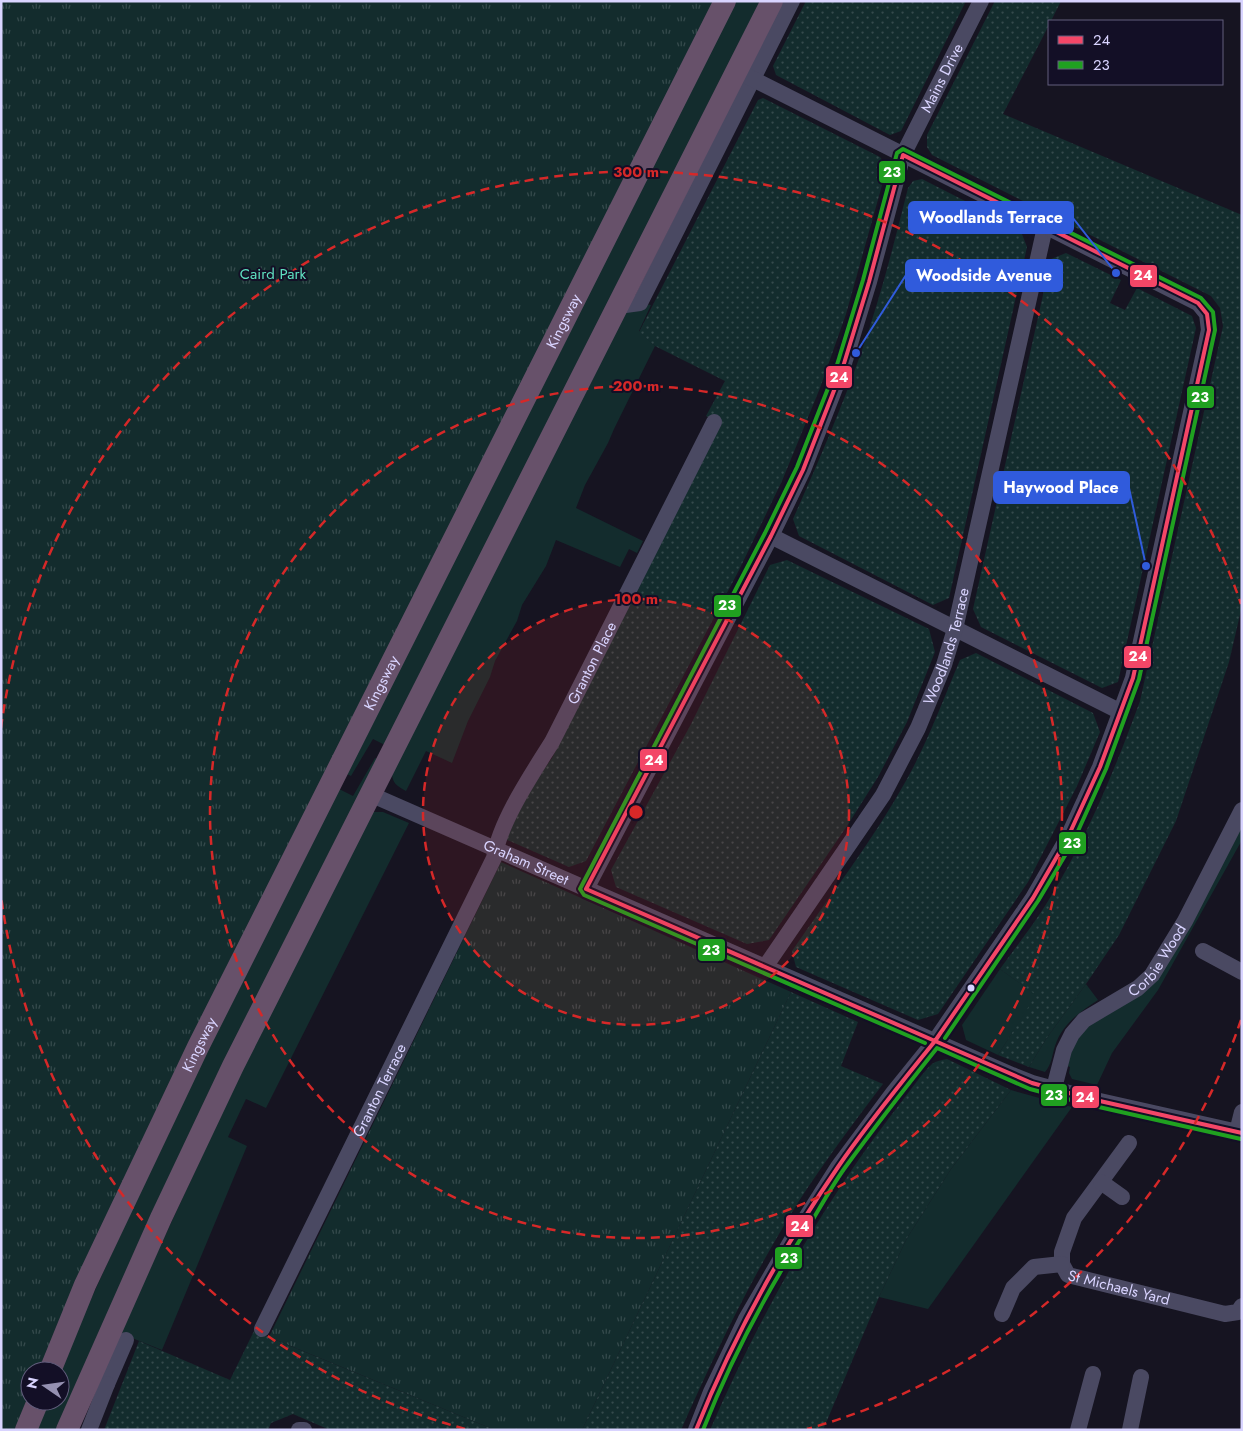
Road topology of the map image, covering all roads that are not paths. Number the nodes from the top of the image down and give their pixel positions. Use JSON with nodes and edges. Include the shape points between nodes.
{"nodes":[{"id":1,"x":725,"y":1,"type":"edge"},
{"id":2,"x":981,"y":1,"type":"edge"},
{"id":3,"x":780,"y":4,"type":"edge"},
{"id":4,"x":745,"y":74,"type":"junction"},
{"id":5,"x":904,"y":155,"type":"junction"},
{"id":6,"x":1045,"y":227,"type":"junction"},
{"id":7,"x":714,"y":422,"type":"dead end"},
{"id":8,"x":771,"y":536,"type":"junction"},
{"id":9,"x":955,"y":628,"type":"junction"},
{"id":10,"x":1121,"y":712,"type":"junction"},
{"id":11,"x":372,"y":795,"type":"junction"},
{"id":12,"x":1242,"y":810,"type":"edge"},
{"id":13,"x":496,"y":850,"type":"junction"},
{"id":14,"x":586,"y":889,"type":"junction"},
{"id":15,"x":1203,"y":951,"type":"dead end"},
{"id":16,"x":764,"y":967,"type":"junction"},
{"id":17,"x":1240,"y":967,"type":"edge"},
{"id":18,"x":935,"y":1041,"type":"junction"},
{"id":19,"x":1054,"y":1088,"type":"junction"},
{"id":20,"x":1242,"y":1112,"type":"edge"},
{"id":21,"x":1239,"y":1133,"type":"edge"},
{"id":22,"x":1128,"y":1143,"type":"dead end"},
{"id":23,"x":1101,"y":1182,"type":"junction"},
{"id":24,"x":1122,"y":1197,"type":"dead end"},
{"id":25,"x":1062,"y":1264,"type":"junction"},
{"id":26,"x":1242,"y":1306,"type":"edge"},
{"id":27,"x":1002,"y":1314,"type":"dead end"},
{"id":28,"x":262,"y":1329,"type":"dead end"},
{"id":29,"x":126,"y":1340,"type":"dead end"},
{"id":30,"x":54,"y":1361,"type":"edge"},
{"id":31,"x":1093,"y":1374,"type":"dead end"},
{"id":32,"x":1141,"y":1377,"type":"dead end"},
{"id":33,"x":99,"y":1381,"type":"junction"},
{"id":34,"x":34,"y":1411,"type":"edge"},
{"id":35,"x":26,"y":1430,"type":"edge"},
{"id":36,"x":67,"y":1430,"type":"edge"},
{"id":37,"x":88,"y":1430,"type":"edge"},
{"id":38,"x":299,"y":1430,"type":"edge"},
{"id":39,"x":304,"y":1430,"type":"edge"},
{"id":40,"x":696,"y":1430,"type":"edge"},
{"id":41,"x":1078,"y":1430,"type":"edge"},
{"id":42,"x":1130,"y":1430,"type":"edge"}],
"edges":[{"from":1,"to":30,"type":"highway","name":"Kingsway","via":[[198,1046],[85,1285]]},
{"from":2,"to":5,"type":"street","name":"Mains Drive"},
{"from":3,"to":4,"type":"highway"},
{"from":4,"to":5,"type":"street"},
{"from":4,"to":11,"type":"highway","via":[[618,306]]},
{"from":5,"to":6,"type":"street"},
{"from":5,"to":8,"type":"street","name":"Mains Drive","via":[[842,370],[803,470]]},
{"from":6,"to":9,"type":"street","name":"Woodlands Terrace"},
{"from":6,"to":10,"type":"street","via":[[1198,303],[1207,314],[1209,330],[1133,678]]},
{"from":7,"to":13,"type":"street","name":"Granton Place","via":[[552,742],[524,787]]},
{"from":8,"to":9,"type":"street"},
{"from":8,"to":14,"type":"street","name":"Mains Drive"},
{"from":9,"to":10,"type":"street"},
{"from":9,"to":16,"type":"street","name":"Woodlands Terrace","via":[[944,665],[918,728],[883,795]]},
{"from":10,"to":18,"type":"street","via":[[1067,839],[1033,898]]},
{"from":11,"to":13,"type":"street","name":"Graham Street"},
{"from":11,"to":33,"type":"highway","via":[[233,1066],[161,1218]]},
{"from":12,"to":19,"type":"street","name":"Corbie Wood","via":[[1185,921],[1152,975],[1138,988],[1084,1020],[1064,1050]]},
{"from":13,"to":14,"type":"street","name":"Graham Street"},
{"from":13,"to":28,"type":"street","name":"Granton Terrace"},
{"from":14,"to":16,"type":"street","name":"Graham Street"},
{"from":15,"to":17,"type":"street"},
{"from":16,"to":18,"type":"street","name":"Graham Street"},
{"from":18,"to":19,"type":"street","name":"Graham Street","via":[[1032,1083]]},
{"from":18,"to":40,"type":"street","via":[[838,1167],[790,1243],[746,1320]]},
{"from":19,"to":21,"type":"street","name":"Graham Street"},
{"from":20,"to":21,"type":"street"},
{"from":22,"to":23,"type":"street","name":"St Michaels Yard"},
{"from":23,"to":24,"type":"street"},
{"from":23,"to":25,"type":"street","name":"St Michaels Yard","via":[[1074,1218],[1062,1252]]},
{"from":25,"to":26,"type":"street","name":"St Michaels Yard","via":[[1068,1275],[1225,1314],[1238,1312]]},
{"from":25,"to":27,"type":"street","via":[[1034,1267],[1013,1288]]},
{"from":29,"to":33,"type":"street"},
{"from":31,"to":41,"type":"street"},
{"from":32,"to":42,"type":"street"},
{"from":33,"to":36,"type":"highway"},
{"from":33,"to":37,"type":"street"},
{"from":34,"to":35,"type":"highway"},
{"from":38,"to":39,"type":"street"}]}
